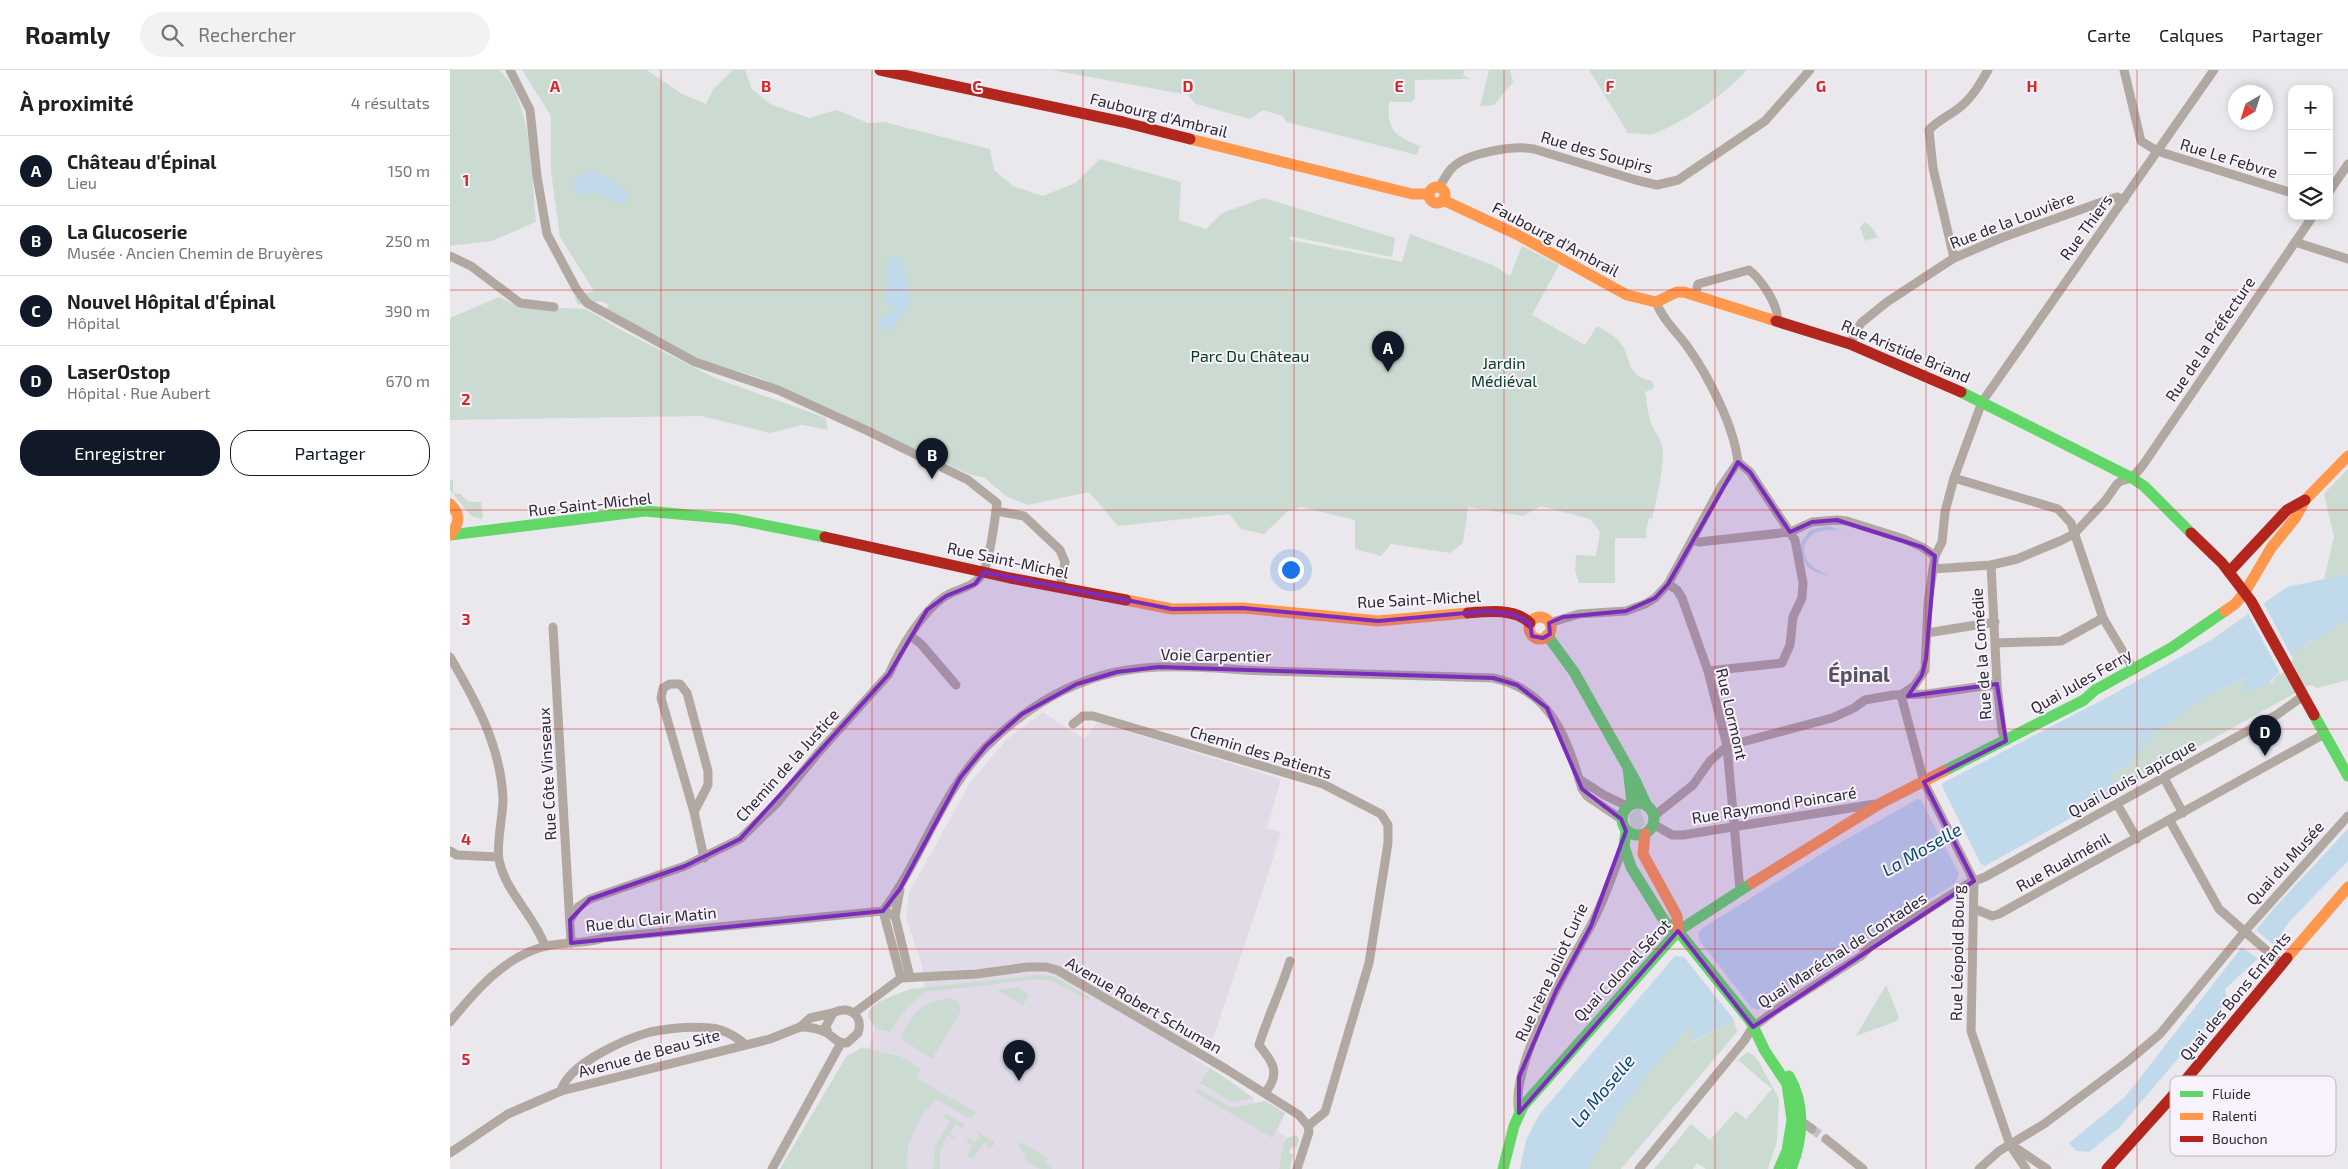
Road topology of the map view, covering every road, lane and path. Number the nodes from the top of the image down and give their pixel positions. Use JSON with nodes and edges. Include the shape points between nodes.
{"nodes":[{"id":1,"x":510,"y":70,"type":"edge"},
{"id":2,"x":880,"y":70,"type":"edge"},
{"id":3,"x":1810,"y":70,"type":"edge"},
{"id":4,"x":1988,"y":70,"type":"edge"},
{"id":5,"x":2124,"y":70,"type":"edge"},
{"id":6,"x":2214,"y":70,"type":"edge"},
{"id":7,"x":2156,"y":151,"type":"junction"},
{"id":8,"x":2348,"y":164,"type":"edge"},
{"id":9,"x":2333,"y":186,"type":"edge"},
{"id":10,"x":1439,"y":188,"type":"junction"},
{"id":11,"x":2288,"y":192,"type":"edge"},
{"id":12,"x":1429,"y":194,"type":"junction"},
{"id":13,"x":1443,"y":200,"type":"junction"},
{"id":14,"x":2124,"y":200,"type":"junction"},
{"id":15,"x":2310,"y":220,"type":"edge"},
{"id":16,"x":2295,"y":242,"type":"junction"},
{"id":17,"x":450,"y":256,"type":"edge"},
{"id":18,"x":1954,"y":258,"type":"junction"},
{"id":19,"x":2348,"y":259,"type":"edge"},
{"id":20,"x":1695,"y":295,"type":"junction"},
{"id":21,"x":1656,"y":302,"type":"junction"},
{"id":22,"x":554,"y":307,"type":"dead end"},
{"id":23,"x":1777,"y":321,"type":"junction"},
{"id":24,"x":1850,"y":344,"type":"junction"},
{"id":25,"x":1982,"y":402,"type":"junction"},
{"id":26,"x":2348,"y":456,"type":"edge"},
{"id":27,"x":1738,"y":462,"type":"junction"},
{"id":28,"x":1954,"y":478,"type":"junction"},
{"id":29,"x":2132,"y":478,"type":"junction"},
{"id":30,"x":2305,"y":500,"type":"junction"},
{"id":31,"x":450,"y":504,"type":"edge"},
{"id":32,"x":996,"y":511,"type":"junction"},
{"id":33,"x":459,"y":518,"type":"junction"},
{"id":34,"x":479,"y":530,"type":"junction"},
{"id":35,"x":1790,"y":532,"type":"junction"},
{"id":36,"x":2074,"y":534,"type":"junction"},
{"id":37,"x":450,"y":535,"type":"edge"},
{"id":38,"x":1692,"y":540,"type":"junction"},
{"id":39,"x":1935,"y":556,"type":"junction"},
{"id":40,"x":1991,"y":565,"type":"junction"},
{"id":41,"x":2226,"y":568,"type":"junction"},
{"id":42,"x":1933,"y":570,"type":"junction"},
{"id":43,"x":984,"y":572,"type":"junction"},
{"id":44,"x":1668,"y":584,"type":"junction"},
{"id":45,"x":1060,"y":587,"type":"junction"},
{"id":46,"x":2245,"y":592,"type":"junction"},
{"id":47,"x":2103,"y":618,"type":"junction"},
{"id":48,"x":1549,"y":622,"type":"junction"},
{"id":49,"x":1995,"y":622,"type":"junction"},
{"id":50,"x":1530,"y":623,"type":"junction"},
{"id":51,"x":553,"y":627,"type":"dead end"},
{"id":52,"x":1927,"y":633,"type":"junction"},
{"id":53,"x":911,"y":636,"type":"junction"},
{"id":54,"x":1547,"y":636,"type":"junction"},
{"id":55,"x":1996,"y":643,"type":"junction"},
{"id":56,"x":450,"y":657,"type":"edge"},
{"id":57,"x":2134,"y":670,"type":"junction"},
{"id":58,"x":1708,"y":671,"type":"junction"},
{"id":59,"x":1997,"y":684,"type":"junction"},
{"id":60,"x":956,"y":685,"type":"dead end"},
{"id":61,"x":1901,"y":695,"type":"junction"},
{"id":62,"x":2303,"y":696,"type":"junction"},
{"id":63,"x":1073,"y":724,"type":"dead end"},
{"id":64,"x":2324,"y":734,"type":"junction"},
{"id":65,"x":2006,"y":741,"type":"junction"},
{"id":66,"x":1727,"y":746,"type":"junction"},
{"id":67,"x":1628,"y":768,"type":"junction"},
{"id":68,"x":2348,"y":776,"type":"edge"},
{"id":69,"x":2164,"y":778,"type":"junction"},
{"id":70,"x":1579,"y":779,"type":"junction"},
{"id":71,"x":1924,"y":782,"type":"junction"},
{"id":72,"x":1881,"y":803,"type":"junction"},
{"id":73,"x":1630,"y":804,"type":"junction"},
{"id":74,"x":2118,"y":804,"type":"junction"},
{"id":75,"x":1648,"y":806,"type":"junction"},
{"id":76,"x":694,"y":812,"type":"junction"},
{"id":77,"x":2183,"y":813,"type":"junction"},
{"id":78,"x":2348,"y":816,"type":"edge"},
{"id":79,"x":1656,"y":817,"type":"junction"},
{"id":80,"x":1621,"y":819,"type":"junction"},
{"id":81,"x":2167,"y":822,"type":"junction"},
{"id":82,"x":1734,"y":827,"type":"junction"},
{"id":83,"x":1626,"y":831,"type":"junction"},
{"id":84,"x":1645,"y":834,"type":"junction"},
{"id":85,"x":2137,"y":839,"type":"junction"},
{"id":86,"x":1624,"y":846,"type":"junction"},
{"id":87,"x":450,"y":851,"type":"edge"},
{"id":88,"x":498,"y":857,"type":"junction"},
{"id":89,"x":704,"y":858,"type":"junction"},
{"id":90,"x":1973,"y":878,"type":"junction"},
{"id":91,"x":2348,"y":888,"type":"edge"},
{"id":92,"x":900,"y":889,"type":"junction"},
{"id":93,"x":1740,"y":890,"type":"junction"},
{"id":94,"x":1975,"y":909,"type":"junction"},
{"id":95,"x":882,"y":911,"type":"junction"},
{"id":96,"x":895,"y":916,"type":"junction"},
{"id":97,"x":570,"y":920,"type":"junction"},
{"id":98,"x":1678,"y":931,"type":"junction"},
{"id":99,"x":2248,"y":934,"type":"junction"},
{"id":100,"x":571,"y":943,"type":"junction"},
{"id":101,"x":546,"y":946,"type":"junction"},
{"id":102,"x":1290,"y":961,"type":"dead end"},
{"id":103,"x":2282,"y":964,"type":"junction"},
{"id":104,"x":906,"y":978,"type":"junction"},
{"id":105,"x":833,"y":1012,"type":"junction"},
{"id":106,"x":854,"y":1013,"type":"junction"},
{"id":107,"x":450,"y":1022,"type":"edge"},
{"id":108,"x":1750,"y":1023,"type":"junction"},
{"id":109,"x":800,"y":1027,"type":"junction"},
{"id":110,"x":828,"y":1033,"type":"junction"},
{"id":111,"x":841,"y":1043,"type":"junction"},
{"id":112,"x":745,"y":1044,"type":"junction"},
{"id":113,"x":2190,"y":1076,"type":"edge"},
{"id":114,"x":561,"y":1092,"type":"junction"},
{"id":115,"x":1265,"y":1093,"type":"junction"},
{"id":116,"x":2170,"y":1101,"type":"edge"},
{"id":117,"x":1520,"y":1113,"type":"junction"},
{"id":118,"x":1796,"y":1118,"type":"junction"},
{"id":119,"x":1308,"y":1126,"type":"junction"},
{"id":120,"x":1812,"y":1129,"type":"tunnel mouth"},
{"id":121,"x":1826,"y":1139,"type":"tunnel mouth"},
{"id":122,"x":2010,"y":1145,"type":"junction"},
{"id":123,"x":450,"y":1153,"type":"edge"},
{"id":124,"x":2043,"y":1166,"type":"edge"},
{"id":125,"x":772,"y":1169,"type":"edge"},
{"id":126,"x":1297,"y":1169,"type":"edge"},
{"id":127,"x":1503,"y":1169,"type":"edge"},
{"id":128,"x":1639,"y":1169,"type":"edge"},
{"id":129,"x":1779,"y":1169,"type":"edge"},
{"id":130,"x":1791,"y":1169,"type":"edge"},
{"id":131,"x":1863,"y":1169,"type":"edge"},
{"id":132,"x":1980,"y":1169,"type":"edge"},
{"id":133,"x":2026,"y":1169,"type":"edge"},
{"id":134,"x":2107,"y":1169,"type":"edge"}],
"edges":[{"from":1,"to":32,"type":"street","via":[[530,110],[547,234],[587,303],[695,362],[778,390],[968,480],[997,503]]},
{"from":2,"to":12,"type":"main road","name":"Faubourg d'Ambrail","via":[[1123,122],[1412,194]]},
{"from":3,"to":10,"type":"street","name":"Rue des Soupirs","via":[[1765,121],[1678,180],[1657,185],[1518,147],[1483,153],[1452,167]]},
{"from":4,"to":18,"type":"street","via":[[1973,95],[1929,130]]},
{"from":5,"to":7,"type":"street","via":[[2141,141]]},
{"from":6,"to":7,"type":"street","name":"Rue Thiers"},
{"from":7,"to":11,"type":"street","name":"Rue Le Febvre"},
{"from":7,"to":14,"type":"street","name":"Rue Thiers"},
{"from":8,"to":9,"type":"street"},
{"from":10,"to":12,"type":"main road","via":[[1434,188]]},
{"from":10,"to":13,"type":"main road","via":[[1444,192]]},
{"from":12,"to":13,"type":"main road","via":[[1434,202]]},
{"from":13,"to":21,"type":"main road","name":"Faubourg d'Ambrail","via":[[1518,235],[1627,295]]},
{"from":14,"to":18,"type":"street","name":"Rue de la Louvière","via":[[2117,197],[2099,203]]},
{"from":14,"to":25,"type":"street","name":"Rue Thiers"},
{"from":15,"to":16,"type":"street","name":"Rue de la Préfecture"},
{"from":16,"to":19,"type":"street"},
{"from":16,"to":29,"type":"street","name":"Rue de la Préfecture"},
{"from":17,"to":22,"type":"street","via":[[471,266],[520,303]]},
{"from":18,"to":24,"type":"street","name":"Rue de la Louvière","via":[[1861,323]]},
{"from":20,"to":21,"type":"main road","name":"Rue Aristide Briand","via":[[1677,292]]},
{"from":20,"to":23,"type":"main road","name":"Rue Aristide Briand"},
{"from":20,"to":23,"type":"street","via":[[1698,284],[1749,270],[1776,305]]},
{"from":21,"to":27,"type":"street","via":[[1662,317],[1701,365],[1733,439]]},
{"from":23,"to":24,"type":"main road","name":"Rue Aristide Briand"},
{"from":24,"to":25,"type":"main road","name":"Rue Aristide Briand"},
{"from":25,"to":28,"type":"street","name":"Rue Thiers"},
{"from":25,"to":29,"type":"main road","name":"Rue Aristide Briand"},
{"from":26,"to":30,"type":"main road"},
{"from":27,"to":35,"type":"street","via":[[1750,472]]},
{"from":27,"to":38,"type":"street"},
{"from":28,"to":36,"type":"street","via":[[2058,509],[2071,523]]},
{"from":28,"to":39,"type":"street","name":"Rue Thiers","via":[[1942,542]]},
{"from":29,"to":36,"type":"street","via":[[2117,484]]},
{"from":29,"to":41,"type":"main road","name":"Rue Aristide Briand","via":[[2144,486]]},
{"from":30,"to":41,"type":"main road","via":[[2287,510]]},
{"from":30,"to":46,"type":"main road","name":"Quai Jules Ferry","via":[[2296,517],[2270,548]]},
{"from":31,"to":33,"type":"main road"},
{"from":32,"to":43,"type":"street"},
{"from":32,"to":45,"type":"street","via":[[1024,516],[1060,550],[1065,562]]},
{"from":33,"to":34,"type":"main road"},
{"from":33,"to":37,"type":"main road"},
{"from":34,"to":37,"type":"main road","name":"Rue Saint-Michel"},
{"from":34,"to":43,"type":"main road","name":"Rue Saint-Michel","via":[[493,531],[645,511],[692,514],[843,540]]},
{"from":35,"to":38,"type":"street","via":[[1699,542]]},
{"from":35,"to":39,"type":"street","via":[[1812,522],[1847,521],[1922,547]]},
{"from":35,"to":58,"type":"street","via":[[1795,540],[1803,583],[1802,598],[1790,627],[1790,645],[1782,663]]},
{"from":36,"to":40,"type":"street","via":[[2017,559]]},
{"from":36,"to":47,"type":"street"},
{"from":38,"to":44,"type":"street"},
{"from":39,"to":42,"type":"street","name":"Rue Thiers"},
{"from":40,"to":42,"type":"street"},
{"from":40,"to":49,"type":"street","name":"Rue de la Comédie"},
{"from":41,"to":46,"type":"main road","name":"Rue Aristide Briand"},
{"from":42,"to":52,"type":"street","name":"Rue Thiers"},
{"from":43,"to":45,"type":"main road","name":"Rue Saint-Michel"},
{"from":43,"to":53,"type":"street","name":"Chemin de la Justice","via":[[975,584],[946,596],[927,610]]},
{"from":44,"to":48,"type":"street","via":[[1645,604]]},
{"from":44,"to":58,"type":"street","name":"Rue Lormont","via":[[1682,598]]},
{"from":45,"to":50,"type":"main road","name":"Rue Saint-Michel","via":[[1172,609],[1243,608],[1378,622],[1488,612],[1513,614]]},
{"from":46,"to":57,"type":"main road","name":"Quai Jules Ferry","via":[[2219,616]]},
{"from":46,"to":62,"type":"main road","name":"Rue Aristide Briand"},
{"from":47,"to":55,"type":"street","via":[[2061,642]]},
{"from":47,"to":57,"type":"street"},
{"from":48,"to":50,"type":"main road","via":[[1540,617]]},
{"from":48,"to":54,"type":"main road"},
{"from":49,"to":52,"type":"street"},
{"from":49,"to":55,"type":"street","name":"Rue de la Comédie"},
{"from":50,"to":54,"type":"main road","via":[[1529,630],[1534,637]]},
{"from":51,"to":97,"type":"street","name":"Rue Côte Vinseaux"},
{"from":52,"to":61,"type":"street","name":"Rue Thiers","via":[[1922,675]]},
{"from":53,"to":60,"type":"street"},
{"from":53,"to":89,"type":"street","name":"Chemin de la Justice","via":[[889,674],[818,752],[778,802],[740,839]]},
{"from":54,"to":67,"type":"main road","via":[[1573,670]]},
{"from":55,"to":59,"type":"street","name":"Rue de la Comédie"},
{"from":56,"to":88,"type":"street","via":[[468,687],[494,744],[499,764],[503,812]]},
{"from":57,"to":65,"type":"main road","name":"Quai Jules Ferry"},
{"from":58,"to":66,"type":"street","name":"Rue Lormont"},
{"from":59,"to":61,"type":"street"},
{"from":59,"to":65,"type":"street","name":"Rue de la Comédie"},
{"from":61,"to":66,"type":"street","via":[[1866,700],[1832,718]]},
{"from":61,"to":71,"type":"street"},
{"from":62,"to":64,"type":"main road","name":"Rue Aristide Briand"},
{"from":62,"to":69,"type":"street","name":"Quai Louis Lapicque","via":[[2278,714]]},
{"from":63,"to":119,"type":"street","name":"Chemin des Patients","via":[[1083,716],[1093,716],[1323,784],[1372,808],[1388,825],[1370,963],[1325,1112]]},
{"from":64,"to":68,"type":"main road","name":"Rue Aristide Briand"},
{"from":64,"to":77,"type":"street","name":"Rue Rualménil"},
{"from":65,"to":71,"type":"main road","name":"Quai Jules Ferry"},
{"from":66,"to":79,"type":"street","via":[[1693,785]]},
{"from":66,"to":82,"type":"street","name":"Rue Lormont"},
{"from":67,"to":73,"type":"main road"},
{"from":67,"to":75,"type":"main road","via":[[1641,786]]},
{"from":69,"to":74,"type":"street","name":"Quai Louis Lapicque"},
{"from":69,"to":77,"type":"street"},
{"from":70,"to":73,"type":"street","via":[[1604,796]]},
{"from":70,"to":80,"type":"street","name":"Voie Carpentier","via":[[1588,796]]},
{"from":70,"to":92,"type":"street","name":"Voie Carpentier","via":[[1555,719],[1539,700],[1517,685],[1493,678],[1159,667],[1109,675],[1077,684],[1038,704],[986,746],[960,778]]},
{"from":71,"to":72,"type":"main road","name":"Quai Colonel Sérot"},
{"from":71,"to":90,"type":"street"},
{"from":72,"to":82,"type":"street","name":"Rue Raymond Poincaré"},
{"from":72,"to":93,"type":"main road","name":"Quai Colonel Sérot"},
{"from":73,"to":75,"type":"main road","via":[[1640,802]]},
{"from":73,"to":80,"type":"main road"},
{"from":74,"to":85,"type":"street"},
{"from":74,"to":90,"type":"street","name":"Quai Louis Lapicque","via":[[1985,877]]},
{"from":75,"to":79,"type":"main road"},
{"from":76,"to":76,"type":"street","via":[[661,698],[663,688],[670,684],[680,684],[687,693],[708,771],[708,785]]},
{"from":76,"to":89,"type":"street"},
{"from":77,"to":81,"type":"street","name":"Rue Rualménil"},
{"from":78,"to":99,"type":"street","name":"Quai du Musée"},
{"from":79,"to":82,"type":"street","name":"Rue Raymond Poincaré","via":[[1672,835]]},
{"from":79,"to":84,"type":"main road"},
{"from":80,"to":83,"type":"main road"},
{"from":81,"to":85,"type":"street","name":"Rue Rualménil"},
{"from":81,"to":99,"type":"street","via":[[2219,909]]},
{"from":82,"to":93,"type":"street","name":"Rue Lormont"},
{"from":83,"to":84,"type":"main road","via":[[1635,835]]},
{"from":83,"to":86,"type":"main road"},
{"from":84,"to":98,"type":"main road","via":[[1643,854],[1677,916]]},
{"from":85,"to":94,"type":"street","name":"Rue Rualménil","via":[[1999,914],[1992,916]]},
{"from":86,"to":98,"type":"main road","via":[[1630,867],[1665,922]]},
{"from":86,"to":117,"type":"street","name":"Rue Irène Joliot Curie","via":[[1591,926],[1556,991],[1520,1077],[1517,1102]]},
{"from":87,"to":88,"type":"street","via":[[457,855]]},
{"from":88,"to":101,"type":"street","via":[[503,876],[534,921]]},
{"from":89,"to":97,"type":"street","name":"Chemin de la Justice","via":[[590,899],[578,907]]},
{"from":90,"to":94,"type":"street","name":"Rue Léopold Bourg"},
{"from":90,"to":108,"type":"street","name":"Quai Maréchal de Contades","via":[[1870,946],[1861,956]]},
{"from":91,"to":103,"type":"main road","name":"Quai des Bons Enfants"},
{"from":92,"to":95,"type":"street","name":"Voie Carpentier"},
{"from":92,"to":96,"type":"street","name":"Voie Carpentier"},
{"from":93,"to":98,"type":"main road","name":"Quai Colonel Sérot"},
{"from":94,"to":122,"type":"street","name":"Rue Léopold Bourg","via":[[1971,1031]]},
{"from":95,"to":96,"type":"street"},
{"from":95,"to":100,"type":"street","name":"Rue du Clair Matin"},
{"from":95,"to":104,"type":"street"},
{"from":96,"to":104,"type":"street","name":"Voie Carpentier"},
{"from":97,"to":100,"type":"street"},
{"from":98,"to":108,"type":"main road"},
{"from":98,"to":117,"type":"main road","name":"Quai Colonel Sérot","via":[[1568,1052]]},
{"from":99,"to":103,"type":"street"},
{"from":99,"to":122,"type":"street","name":"Quai du Musée","via":[[2160,1034],[2052,1118]]},
{"from":100,"to":101,"type":"street","name":"Rue du Clair Matin"},
{"from":101,"to":107,"type":"street","name":"Rue du Clair Matin","via":[[502,968],[477,990]]},
{"from":102,"to":115,"type":"street","via":[[1259,1045],[1273,1061],[1274,1074]]},
{"from":103,"to":113,"type":"main road","name":"Quai des Bons Enfants"},
{"from":104,"to":106,"type":"street"},
{"from":104,"to":115,"type":"street","name":"Avenue Robert Schuman","via":[[1028,967],[1058,970]]},
{"from":105,"to":106,"type":"street","via":[[842,1009]]},
{"from":105,"to":109,"type":"street","name":"Avenue de Beau Site","via":[[810,1018]]},
{"from":105,"to":110,"type":"street","via":[[826,1026]]},
{"from":106,"to":111,"type":"street","via":[[860,1023],[858,1033],[852,1041]]},
{"from":108,"to":118,"type":"main road","via":[[1794,1082],[1798,1091]]},
{"from":108,"to":128,"type":"street","name":"Quai Maréchal de Contades","via":[[1744,1041]]},
{"from":109,"to":110,"type":"street","via":[[812,1027]]},
{"from":109,"to":112,"type":"street","name":"Avenue de Beau Site"},
{"from":110,"to":111,"type":"street"},
{"from":111,"to":125,"type":"street"},
{"from":112,"to":114,"type":"street","name":"Avenue de Beau Site"},
{"from":112,"to":114,"type":"street","name":"Avenue de Beau Site","via":[[733,1034],[713,1028],[683,1027],[650,1032],[579,1066],[563,1084]]},
{"from":114,"to":123,"type":"street","name":"Avenue de Beau Site","via":[[508,1114]]},
{"from":115,"to":119,"type":"street","name":"Avenue Robert Schuman","via":[[1299,1115]]},
{"from":116,"to":134,"type":"main road","name":"Quai des Bons Enfants"},
{"from":117,"to":127,"type":"main road","name":"Quai Colonel Sérot"},
{"from":118,"to":120,"type":"street"},
{"from":118,"to":129,"type":"main road"},
{"from":118,"to":130,"type":"main road","via":[[1796,1153]]},
{"from":119,"to":126,"type":"street","via":[[1308,1141]]},
{"from":121,"to":131,"type":"street"},
{"from":122,"to":124,"type":"street"},
{"from":122,"to":132,"type":"street","name":"Quai du Musée"},
{"from":122,"to":133,"type":"street","name":"Rue Léopold Bourg"}]}
